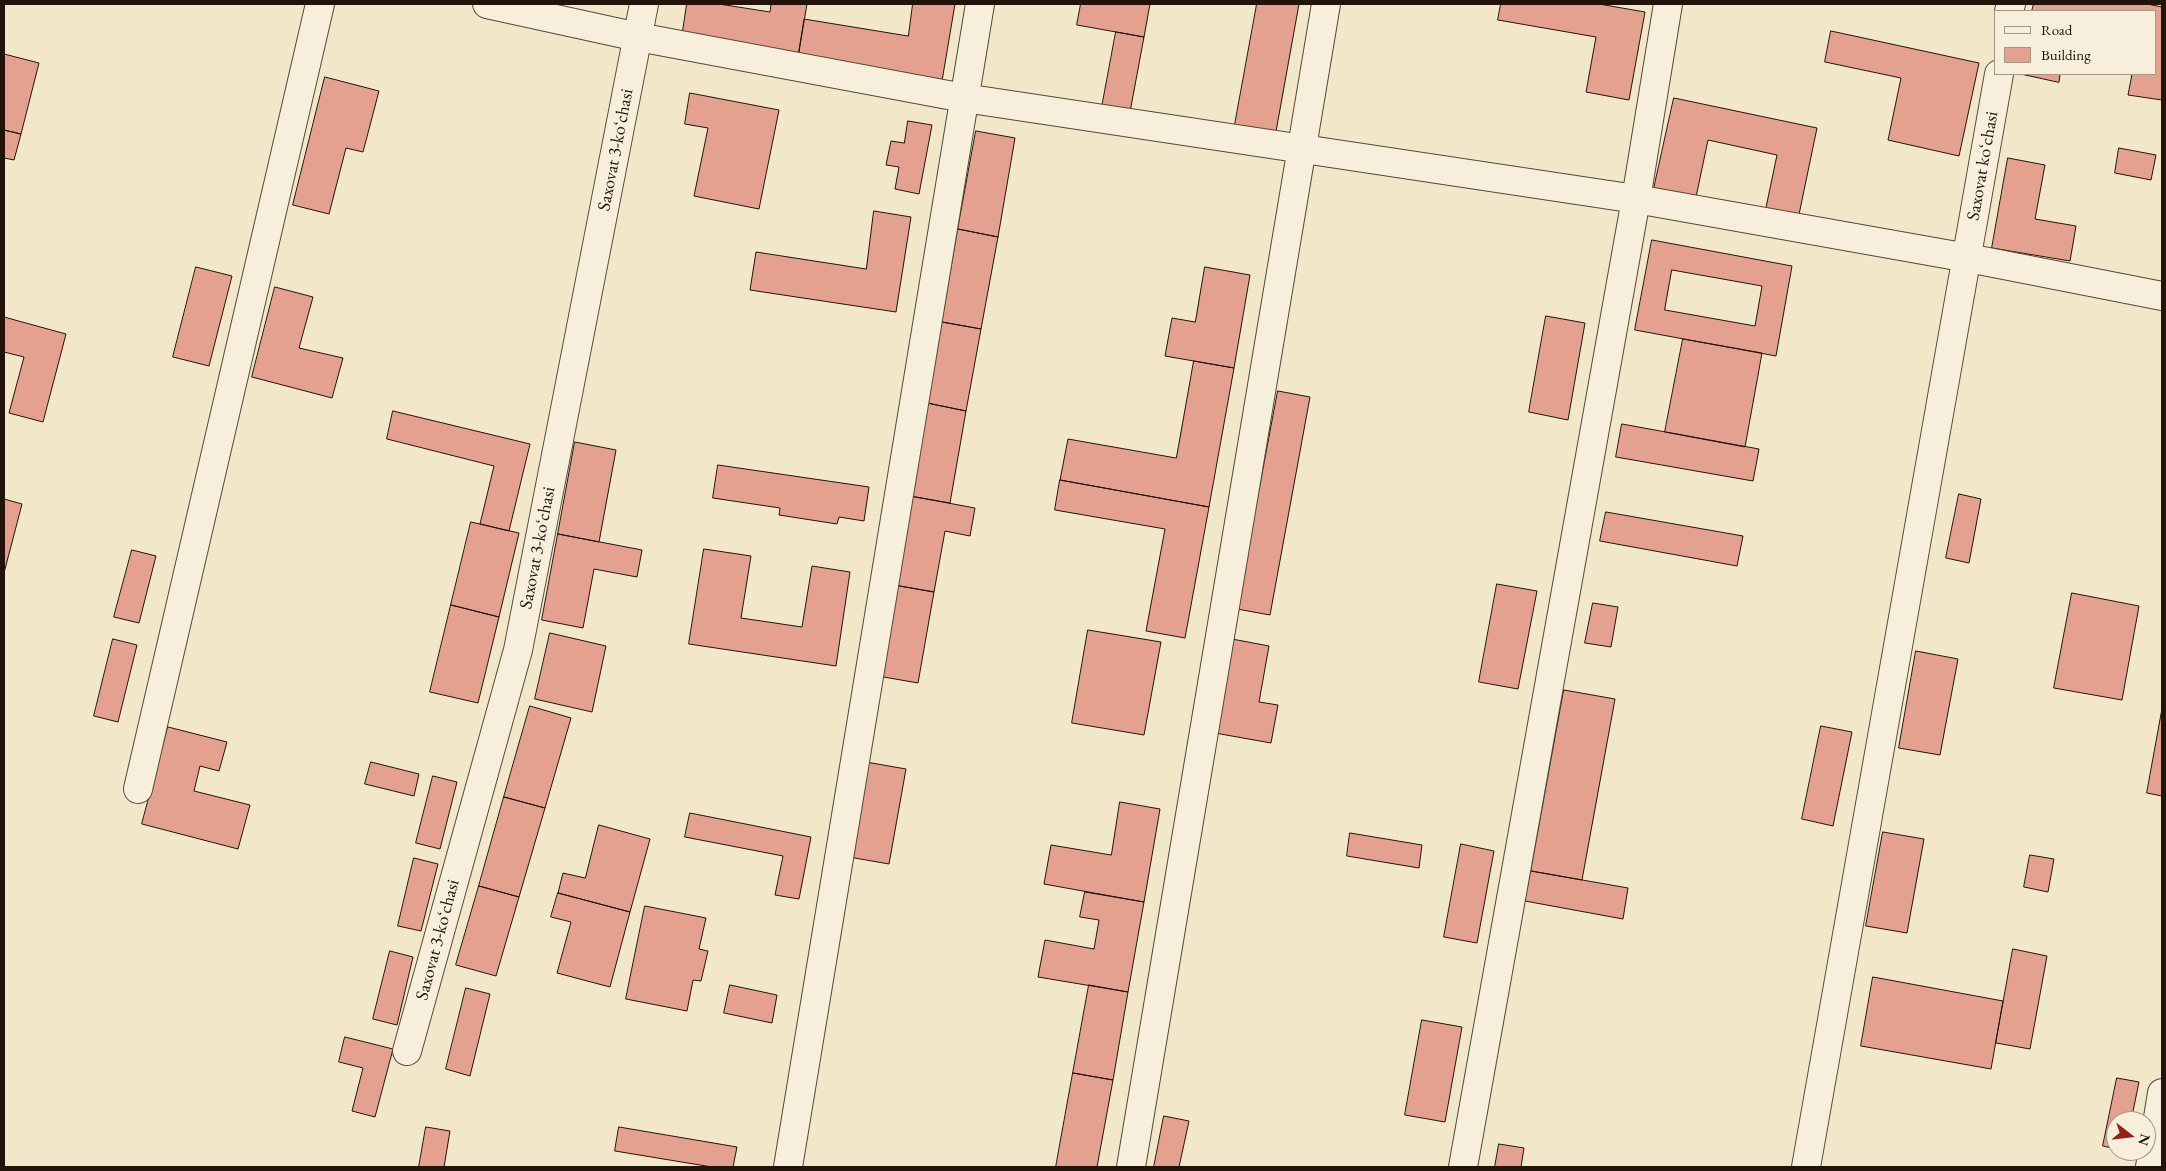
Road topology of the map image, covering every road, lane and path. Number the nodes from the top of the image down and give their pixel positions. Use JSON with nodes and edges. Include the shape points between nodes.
{"nodes":[{"id":1,"x":320,"y":4,"type":"edge"},
{"id":2,"x":487,"y":4,"type":"edge"},
{"id":3,"x":644,"y":4,"type":"edge"},
{"id":4,"x":980,"y":4,"type":"edge"},
{"id":5,"x":1326,"y":4,"type":"edge"},
{"id":6,"x":1668,"y":4,"type":"edge"},
{"id":7,"x":638,"y":37,"type":"junction"},
{"id":8,"x":1999,"y":75,"type":"edge"},
{"id":9,"x":964,"y":98,"type":"junction"},
{"id":10,"x":1302,"y":148,"type":"junction"},
{"id":11,"x":1636,"y":199,"type":"junction"},
{"id":12,"x":1968,"y":258,"type":"junction"},
{"id":13,"x":2162,"y":296,"type":"edge"},
{"id":14,"x":138,"y":788,"type":"dead end"},
{"id":15,"x":407,"y":1051,"type":"dead end"},
{"id":16,"x":2162,"y":1093,"type":"edge"},
{"id":17,"x":788,"y":1167,"type":"edge"},
{"id":18,"x":1132,"y":1167,"type":"edge"},
{"id":19,"x":1463,"y":1167,"type":"edge"},
{"id":20,"x":1806,"y":1167,"type":"edge"},
{"id":21,"x":2150,"y":1167,"type":"edge"}],
"edges":[{"from":1,"to":14,"type":"street"},
{"from":2,"to":7,"type":"street"},
{"from":3,"to":7,"type":"street"},
{"from":4,"to":9,"type":"street"},
{"from":5,"to":10,"type":"street"},
{"from":6,"to":11,"type":"street"},
{"from":7,"to":9,"type":"street"},
{"from":7,"to":15,"type":"street","name":"Saxovat 3-koʻchasi","via":[[518,650]]},
{"from":8,"to":12,"type":"street","name":"Saxovat koʻchasi"},
{"from":9,"to":10,"type":"street"},
{"from":9,"to":17,"type":"street"},
{"from":10,"to":11,"type":"street"},
{"from":10,"to":18,"type":"street"},
{"from":11,"to":12,"type":"street"},
{"from":11,"to":19,"type":"street"},
{"from":12,"to":13,"type":"street"},
{"from":12,"to":20,"type":"street","name":"Saxovat koʻchasi"},
{"from":16,"to":21,"type":"street"}]}
